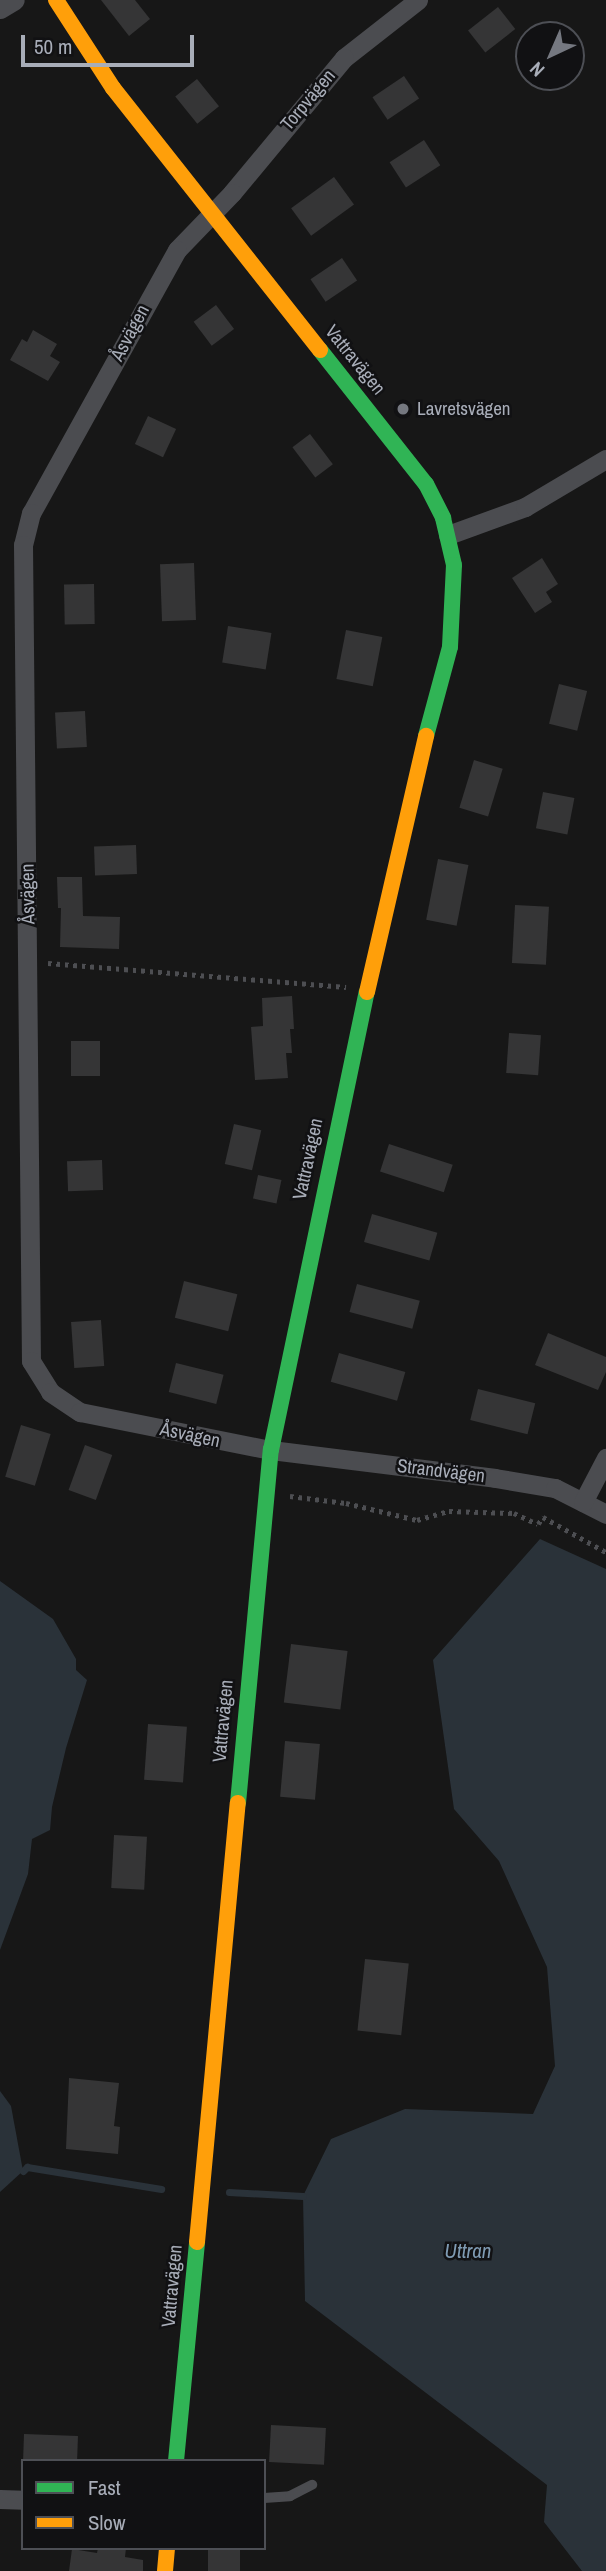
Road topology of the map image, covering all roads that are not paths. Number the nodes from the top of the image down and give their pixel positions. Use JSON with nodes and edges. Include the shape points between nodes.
{"nodes":[{"id":1,"x":15,"y":0,"type":"edge"},
{"id":2,"x":56,"y":0,"type":"edge"},
{"id":3,"x":418,"y":0,"type":"edge"},
{"id":4,"x":0,"y":9,"type":"edge"},
{"id":5,"x":213,"y":215,"type":"junction"},
{"id":6,"x":606,"y":459,"type":"edge"},
{"id":7,"x":448,"y":535,"type":"junction"},
{"id":8,"x":271,"y":1450,"type":"junction"},
{"id":9,"x":606,"y":1458,"type":"edge"},
{"id":10,"x":583,"y":1502,"type":"junction"},
{"id":11,"x":606,"y":1514,"type":"edge"},
{"id":12,"x":176,"y":2459,"type":"edge"},
{"id":13,"x":312,"y":2485,"type":"dead end"},
{"id":14,"x":266,"y":2498,"type":"edge"},
{"id":15,"x":0,"y":2500,"type":"edge"},
{"id":16,"x":21,"y":2500,"type":"edge"},
{"id":17,"x":167,"y":2550,"type":"edge"},
{"id":18,"x":165,"y":2571,"type":"edge"}],
"edges":[{"from":1,"to":4,"type":"street"},
{"from":2,"to":5,"type":"street","name":"Vattravägen","via":[[113,88]]},
{"from":3,"to":5,"type":"street","name":"Torpvägen","via":[[344,58]]},
{"from":5,"to":7,"type":"street","name":"Vattravägen","via":[[426,484]]},
{"from":5,"to":8,"type":"street","name":"Åsvägen","via":[[177,250],[163,273],[31,513],[23,545],[31,1361],[50,1392],[80,1412]]},
{"from":6,"to":7,"type":"street","via":[[525,507]]},
{"from":7,"to":8,"type":"street","name":"Vattravägen","via":[[454,565],[450,647],[368,988]]},
{"from":8,"to":10,"type":"street","name":"Strandvägen","via":[[495,1478],[555,1488]]},
{"from":8,"to":12,"type":"street","name":"Vattravägen"},
{"from":9,"to":10,"type":"street"},
{"from":10,"to":11,"type":"street","name":"Strandvägen"},
{"from":13,"to":14,"type":"lane","via":[[290,2496]]},
{"from":15,"to":16,"type":"street"},
{"from":17,"to":18,"type":"street"}]}
